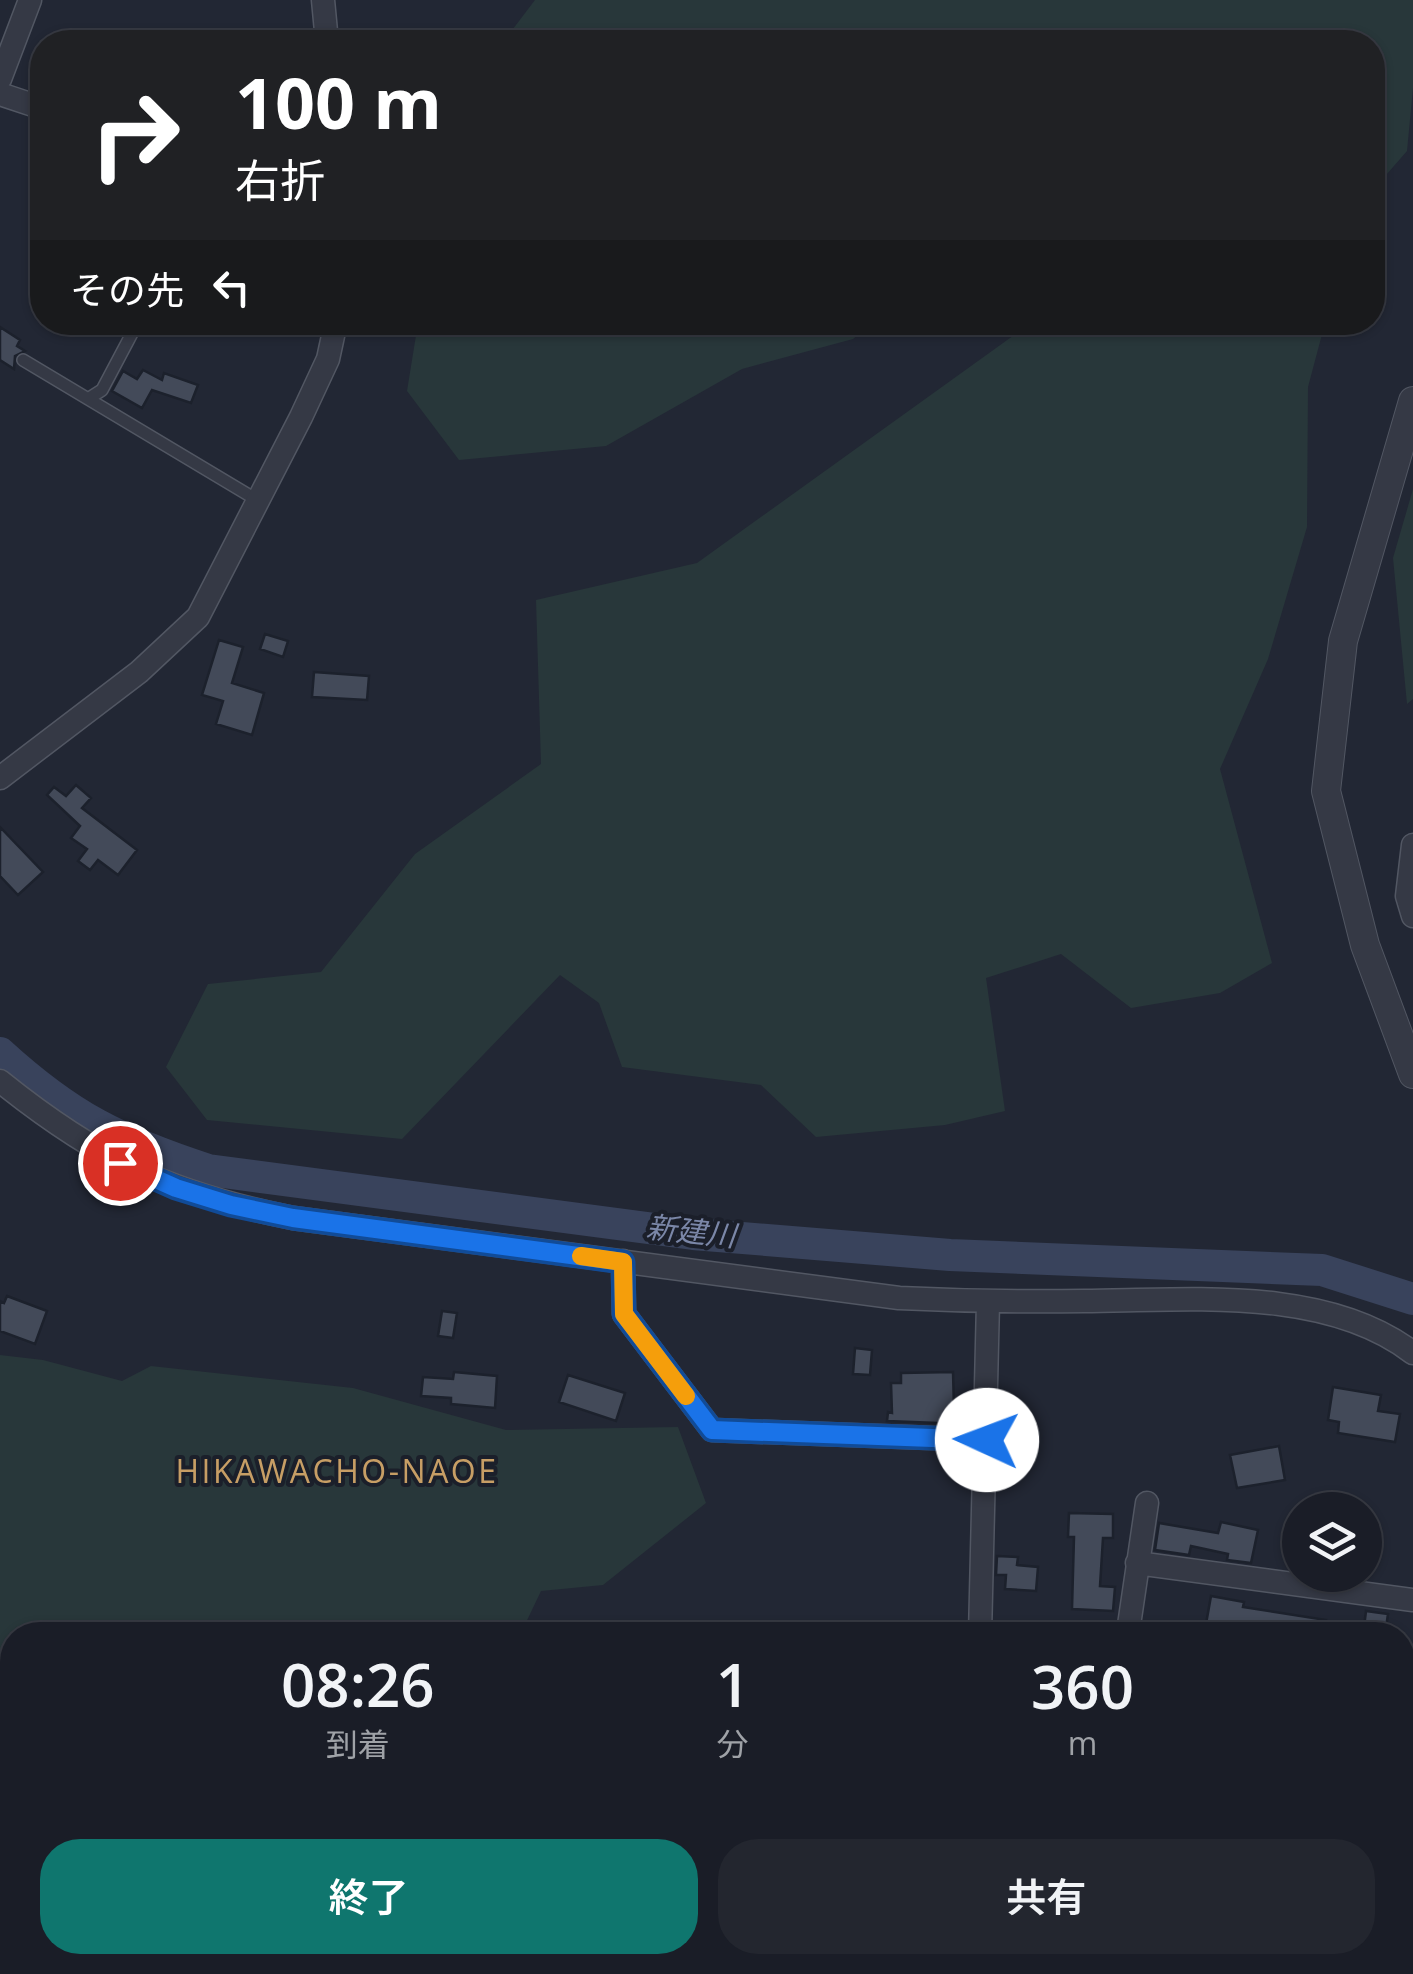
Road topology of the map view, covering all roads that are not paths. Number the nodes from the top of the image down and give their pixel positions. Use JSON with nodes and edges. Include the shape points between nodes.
{"nodes":[{"id":1,"x":30,"y":0,"type":"edge"},
{"id":2,"x":323,"y":0,"type":"edge"},
{"id":3,"x":326,"y":30,"type":"edge"},
{"id":4,"x":0,"y":78,"type":"edge"},
{"id":5,"x":0,"y":94,"type":"edge"},
{"id":6,"x":30,"y":104,"type":"edge"},
{"id":7,"x":131,"y":335,"type":"edge"},
{"id":8,"x":333,"y":335,"type":"edge"},
{"id":9,"x":23,"y":360,"type":"dead end"},
{"id":10,"x":88,"y":399,"type":"junction"},
{"id":11,"x":1413,"y":401,"type":"edge"},
{"id":12,"x":257,"y":500,"type":"junction"},
{"id":13,"x":0,"y":778,"type":"edge"},
{"id":14,"x":1413,"y":845,"type":"edge"},
{"id":15,"x":1413,"y":916,"type":"edge"},
{"id":16,"x":1413,"y":1074,"type":"edge"},
{"id":17,"x":0,"y":1081,"type":"edge"},
{"id":18,"x":623,"y":1262,"type":"junction"},
{"id":19,"x":988,"y":1302,"type":"junction"},
{"id":20,"x":1413,"y":1353,"type":"edge"},
{"id":21,"x":987,"y":1440,"type":"junction"},
{"id":22,"x":1147,"y":1503,"type":"dead end"},
{"id":23,"x":1137,"y":1563,"type":"junction"},
{"id":24,"x":1413,"y":1600,"type":"edge"},
{"id":25,"x":980,"y":1622,"type":"edge"},
{"id":26,"x":1129,"y":1622,"type":"edge"}],
"edges":[{"from":1,"to":4,"type":"street"},
{"from":2,"to":3,"type":"street"},
{"from":5,"to":6,"type":"street"},
{"from":7,"to":10,"type":"lane","via":[[102,390]]},
{"from":8,"to":12,"type":"street","via":[[328,359]]},
{"from":9,"to":10,"type":"lane"},
{"from":10,"to":12,"type":"lane"},
{"from":11,"to":16,"type":"street","via":[[1342,642],[1326,792],[1365,945]]},
{"from":12,"to":13,"type":"street","via":[[198,618]]},
{"from":14,"to":15,"type":"street","via":[[1407,896]]},
{"from":17,"to":18,"type":"street","via":[[51,1122],[120,1163],[231,1205]]},
{"from":18,"to":19,"type":"street","via":[[899,1298]]},
{"from":18,"to":21,"type":"street","via":[[624,1314],[712,1430]]},
{"from":19,"to":20,"type":"street","via":[[1282,1305],[1350,1318]]},
{"from":19,"to":21,"type":"street"},
{"from":21,"to":25,"type":"street"},
{"from":22,"to":23,"type":"street"},
{"from":23,"to":24,"type":"street"},
{"from":23,"to":26,"type":"street"}]}
